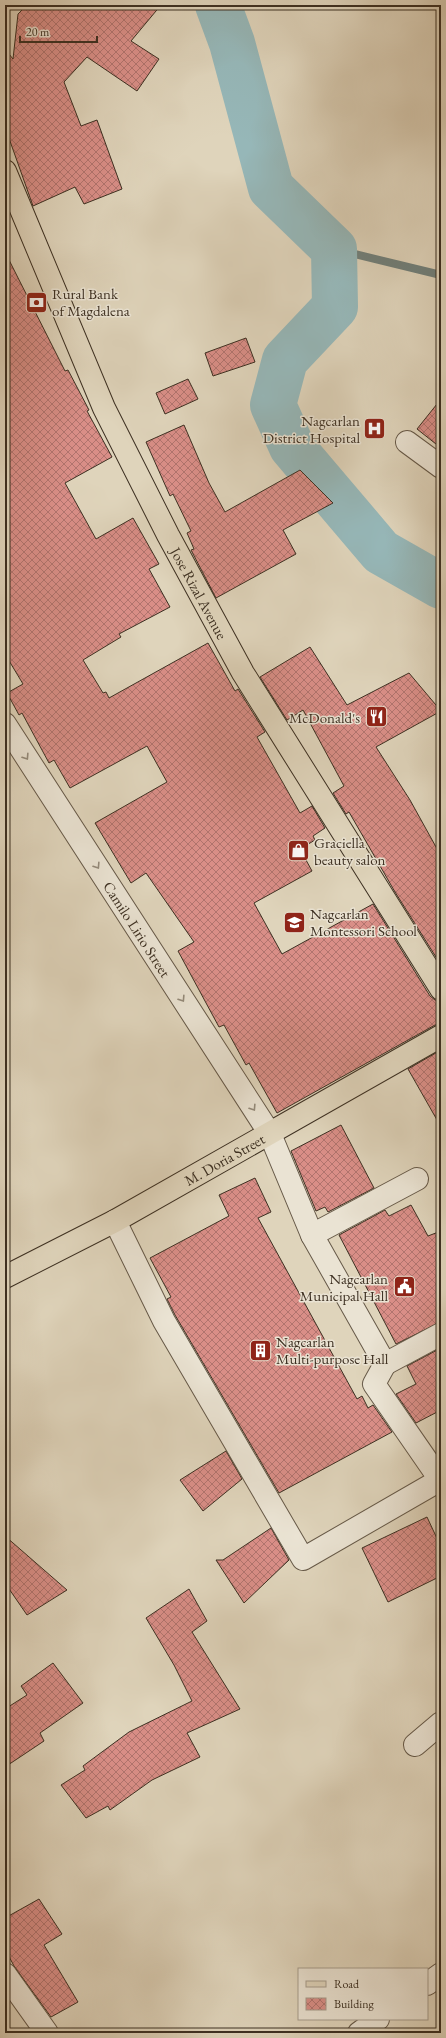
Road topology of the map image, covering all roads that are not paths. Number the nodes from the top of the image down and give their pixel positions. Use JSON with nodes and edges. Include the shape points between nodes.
{"nodes":[{"id":1,"x":5,"y":171,"type":"edge"},
{"id":2,"x":407,"y":442,"type":"dead end"},
{"id":3,"x":441,"y":467,"type":"edge"},
{"id":4,"x":5,"y":724,"type":"edge"},
{"id":5,"x":441,"y":989,"type":"edge"},
{"id":6,"x":441,"y":1036,"type":"edge"},
{"id":7,"x":270,"y":1134,"type":"junction"},
{"id":8,"x":417,"y":1179,"type":"dead end"},
{"id":9,"x":115,"y":1221,"type":"junction"},
{"id":10,"x":312,"y":1235,"type":"junction"},
{"id":11,"x":5,"y":1277,"type":"edge"},
{"id":12,"x":441,"y":1334,"type":"edge"},
{"id":13,"x":385,"y":1364,"type":"junction"},
{"id":14,"x":440,"y":1480,"type":"edge"},
{"id":15,"x":441,"y":1723,"type":"edge"},
{"id":16,"x":415,"y":1745,"type":"dead end"},
{"id":17,"x":5,"y":1974,"type":"edge"},
{"id":18,"x":441,"y":1974,"type":"edge"},
{"id":19,"x":428,"y":1983,"type":"edge"},
{"id":20,"x":377,"y":2020,"type":"edge"},
{"id":21,"x":47,"y":2033,"type":"edge"},
{"id":22,"x":359,"y":2033,"type":"edge"}],
"edges":[{"from":1,"to":5,"type":"main road","name":"Jose Rizal Avenue","via":[[104,408],[168,535],[243,673]]},
{"from":2,"to":3,"type":"street"},
{"from":4,"to":7,"type":"street","name":"Camilo Lirio Street","one_way":true},
{"from":6,"to":7,"type":"main road","name":"M. Doria Street"},
{"from":7,"to":9,"type":"main road","name":"M. Doria Street"},
{"from":7,"to":10,"type":"street","name":"Camilo Lirio Street"},
{"from":8,"to":10,"type":"street"},
{"from":9,"to":11,"type":"main road","name":"M. Doria Street"},
{"from":9,"to":14,"type":"street","via":[[164,1320],[303,1559]]},
{"from":10,"to":13,"type":"street","name":"Camilo Lirio Street"},
{"from":12,"to":13,"type":"street"},
{"from":13,"to":14,"type":"street","via":[[374,1384]]},
{"from":15,"to":16,"type":"street"},
{"from":17,"to":21,"type":"street"},
{"from":18,"to":19,"type":"street"},
{"from":20,"to":22,"type":"street"}]}
